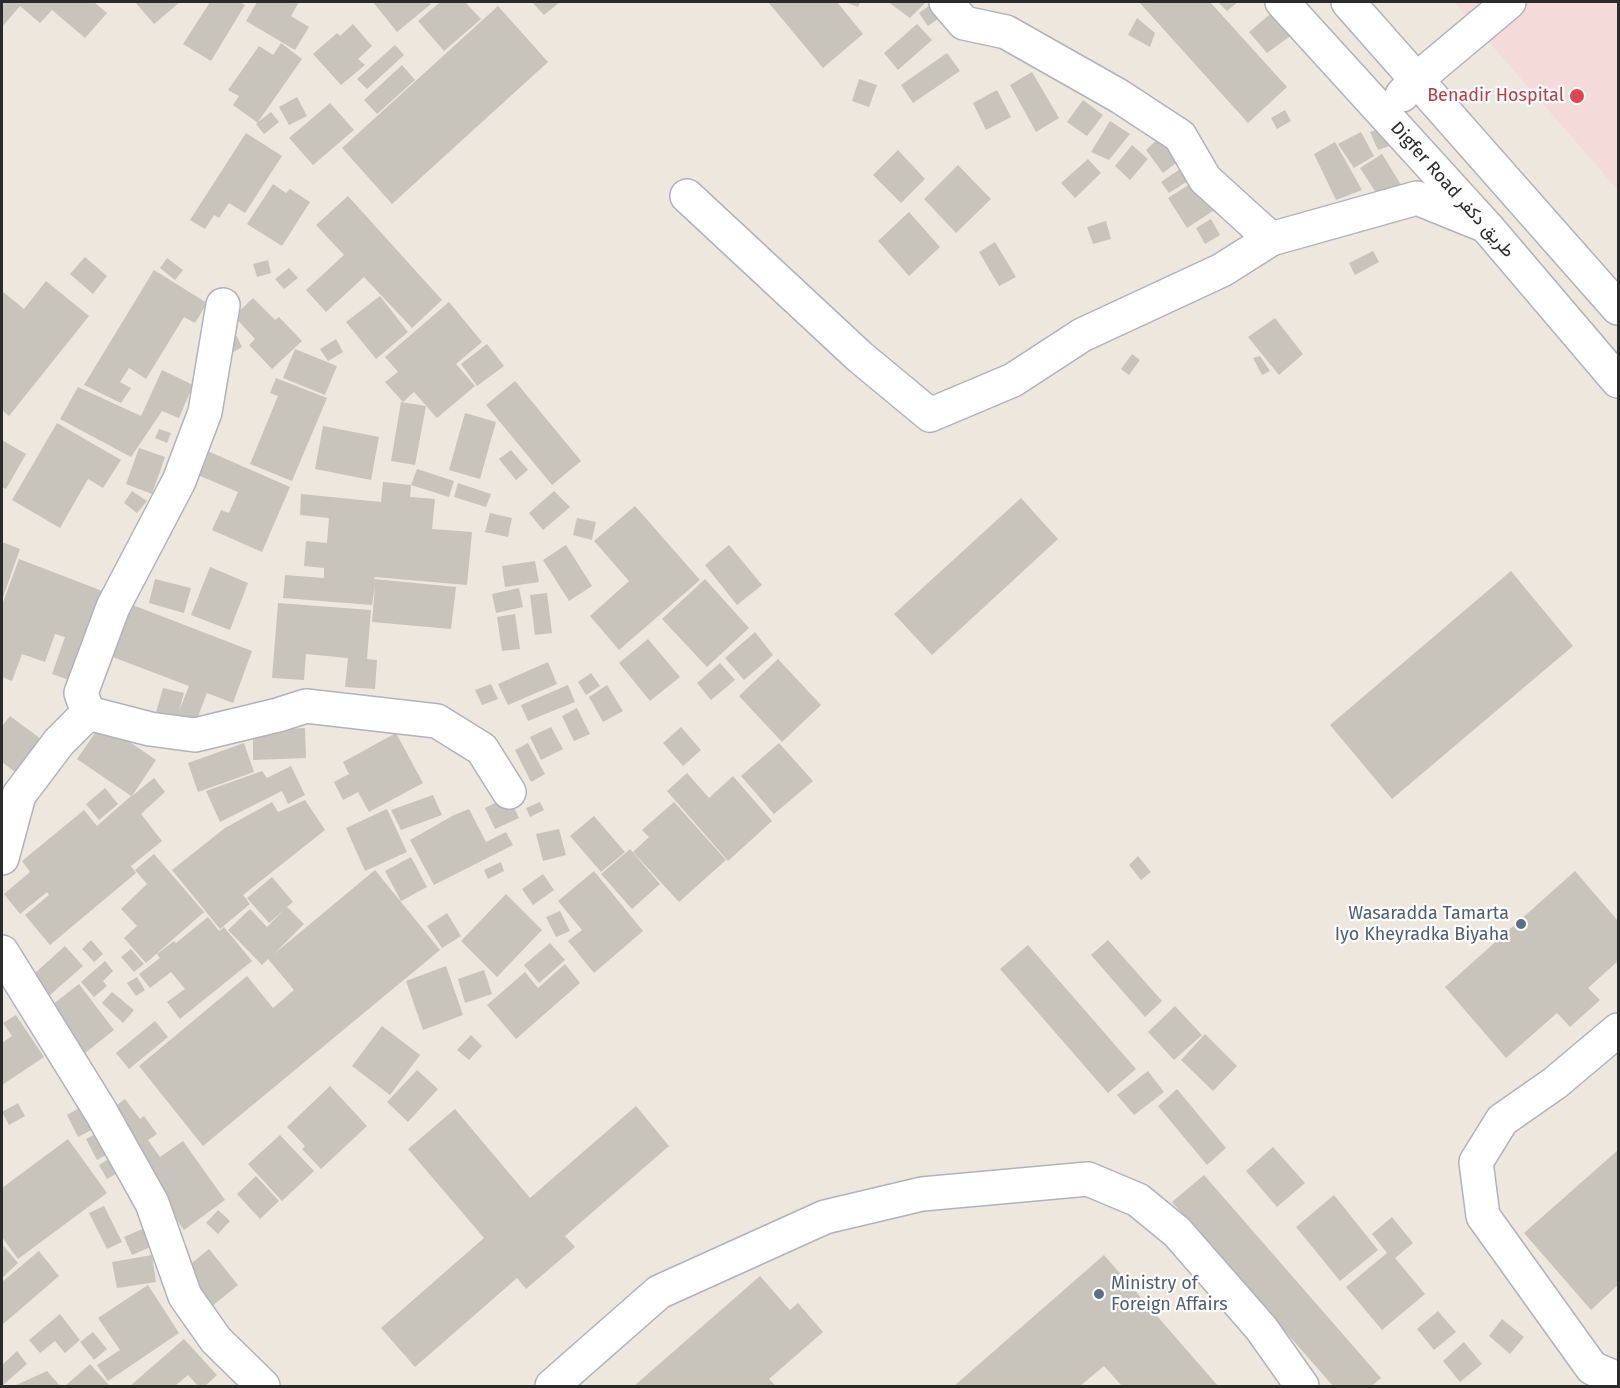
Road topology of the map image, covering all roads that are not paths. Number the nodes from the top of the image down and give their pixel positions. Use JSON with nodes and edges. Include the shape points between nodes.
{"nodes":[{"id":1,"x":946,"y":2,"type":"edge"},
{"id":2,"x":1282,"y":2,"type":"edge"},
{"id":3,"x":1348,"y":2,"type":"edge"},
{"id":4,"x":1509,"y":2,"type":"edge"},
{"id":5,"x":1416,"y":80,"type":"junction"},
{"id":6,"x":1384,"y":114,"type":"junction"},
{"id":7,"x":687,"y":196,"type":"dead end"},
{"id":8,"x":1486,"y":226,"type":"junction"},
{"id":9,"x":1271,"y":239,"type":"junction"},
{"id":10,"x":223,"y":305,"type":"dead end"},
{"id":11,"x":1618,"y":308,"type":"edge"},
{"id":12,"x":1618,"y":381,"type":"edge"},
{"id":13,"x":88,"y":713,"type":"junction"},
{"id":14,"x":509,"y":792,"type":"dead end"},
{"id":15,"x":2,"y":858,"type":"edge"},
{"id":16,"x":2,"y":952,"type":"edge"},
{"id":17,"x":1618,"y":1030,"type":"edge"},
{"id":18,"x":1618,"y":1379,"type":"edge"},
{"id":19,"x":263,"y":1386,"type":"edge"},
{"id":20,"x":552,"y":1386,"type":"edge"},
{"id":21,"x":1302,"y":1386,"type":"edge"}],
"edges":[{"from":1,"to":9,"type":"street","via":[[964,23],[1006,32],[1119,96],[1180,136],[1205,179]]},
{"from":2,"to":6,"type":"street","name":"Digfer Road طريق دكفر"},
{"from":3,"to":5,"type":"street"},
{"from":4,"to":5,"type":"street"},
{"from":5,"to":6,"type":"street"},
{"from":5,"to":11,"type":"street"},
{"from":6,"to":8,"type":"street","name":"Digfer Road طريق دكفر"},
{"from":7,"to":9,"type":"street","via":[[860,357],[930,415],[1013,380],[1082,335],[1222,270]]},
{"from":8,"to":9,"type":"street","via":[[1417,198]]},
{"from":8,"to":12,"type":"street","name":"Digfer Road طريق دكفر"},
{"from":10,"to":13,"type":"street","via":[[205,412],[179,481],[112,607],[81,693]]},
{"from":13,"to":14,"type":"street","via":[[150,729],[195,735],[306,706],[437,721],[482,748]]},
{"from":13,"to":15,"type":"street","via":[[59,742],[20,795]]},
{"from":16,"to":19,"type":"street","via":[[152,1203],[185,1296],[216,1340]]},
{"from":17,"to":18,"type":"street","via":[[1555,1083],[1502,1120],[1476,1162],[1483,1216],[1592,1368]]},
{"from":20,"to":21,"type":"street","via":[[659,1292],[825,1217],[922,1194],[1088,1179],[1138,1200],[1178,1232],[1261,1328]]}]}
